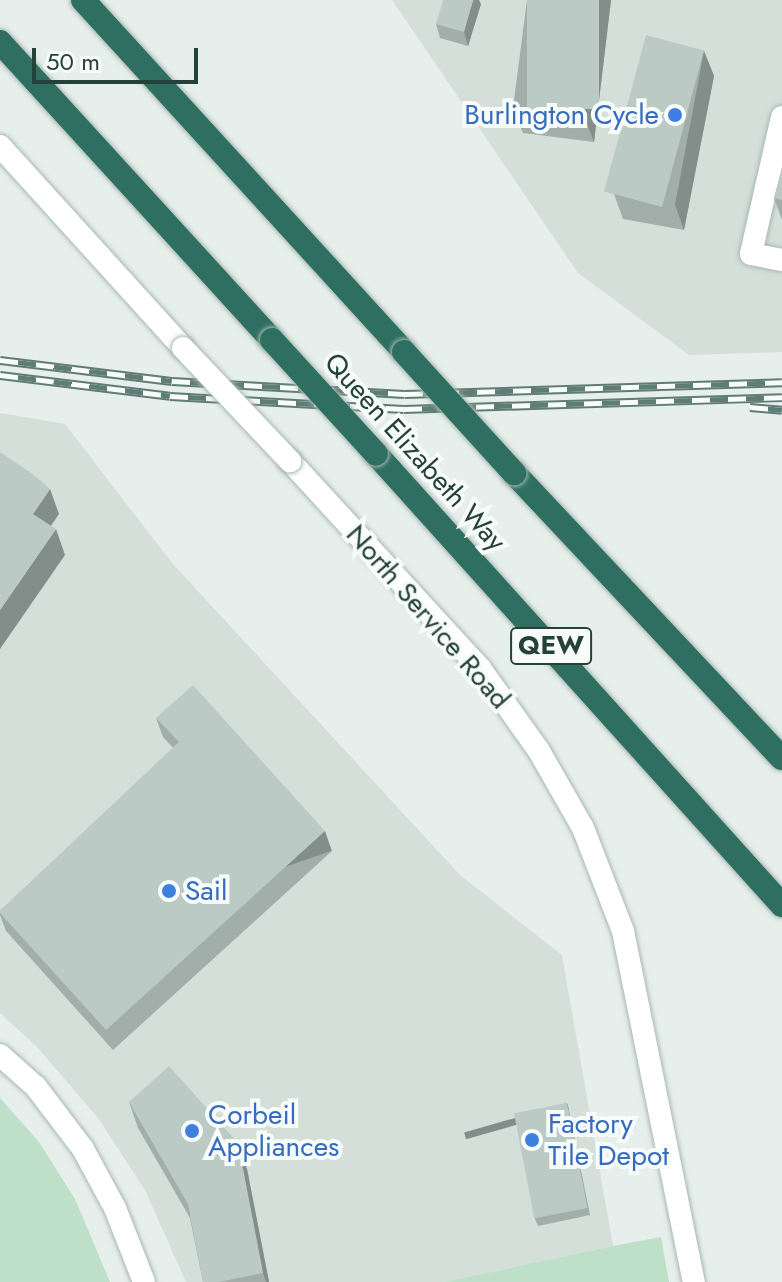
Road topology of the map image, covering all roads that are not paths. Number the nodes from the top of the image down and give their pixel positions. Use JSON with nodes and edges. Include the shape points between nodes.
{"nodes":[{"id":1,"x":83,"y":0,"type":"edge"},
{"id":2,"x":0,"y":42,"type":"edge"},
{"id":3,"x":782,"y":117,"type":"edge"},
{"id":4,"x":0,"y":146,"type":"edge"},
{"id":5,"x":782,"y":260,"type":"edge"},
{"id":6,"x":782,"y":758,"type":"edge"},
{"id":7,"x":782,"y":905,"type":"edge"},
{"id":8,"x":0,"y":1055,"type":"edge"},
{"id":9,"x":144,"y":1282,"type":"edge"},
{"id":10,"x":694,"y":1282,"type":"edge"}],
"edges":[{"from":1,"to":6,"type":"highway","name":"Queen Elizabeth Way","bridge":true},
{"from":2,"to":7,"type":"highway","name":"Queen Elizabeth Way","number":"QEW","bridge":true},
{"from":3,"to":5,"type":"street","via":[[751,254]]},
{"from":4,"to":10,"type":"street","name":"North Service Road","bridge":true,"via":[[480,668],[539,751],[583,828],[623,931]]},
{"from":8,"to":9,"type":"street","via":[[36,1087],[83,1149],[115,1208]]}]}
